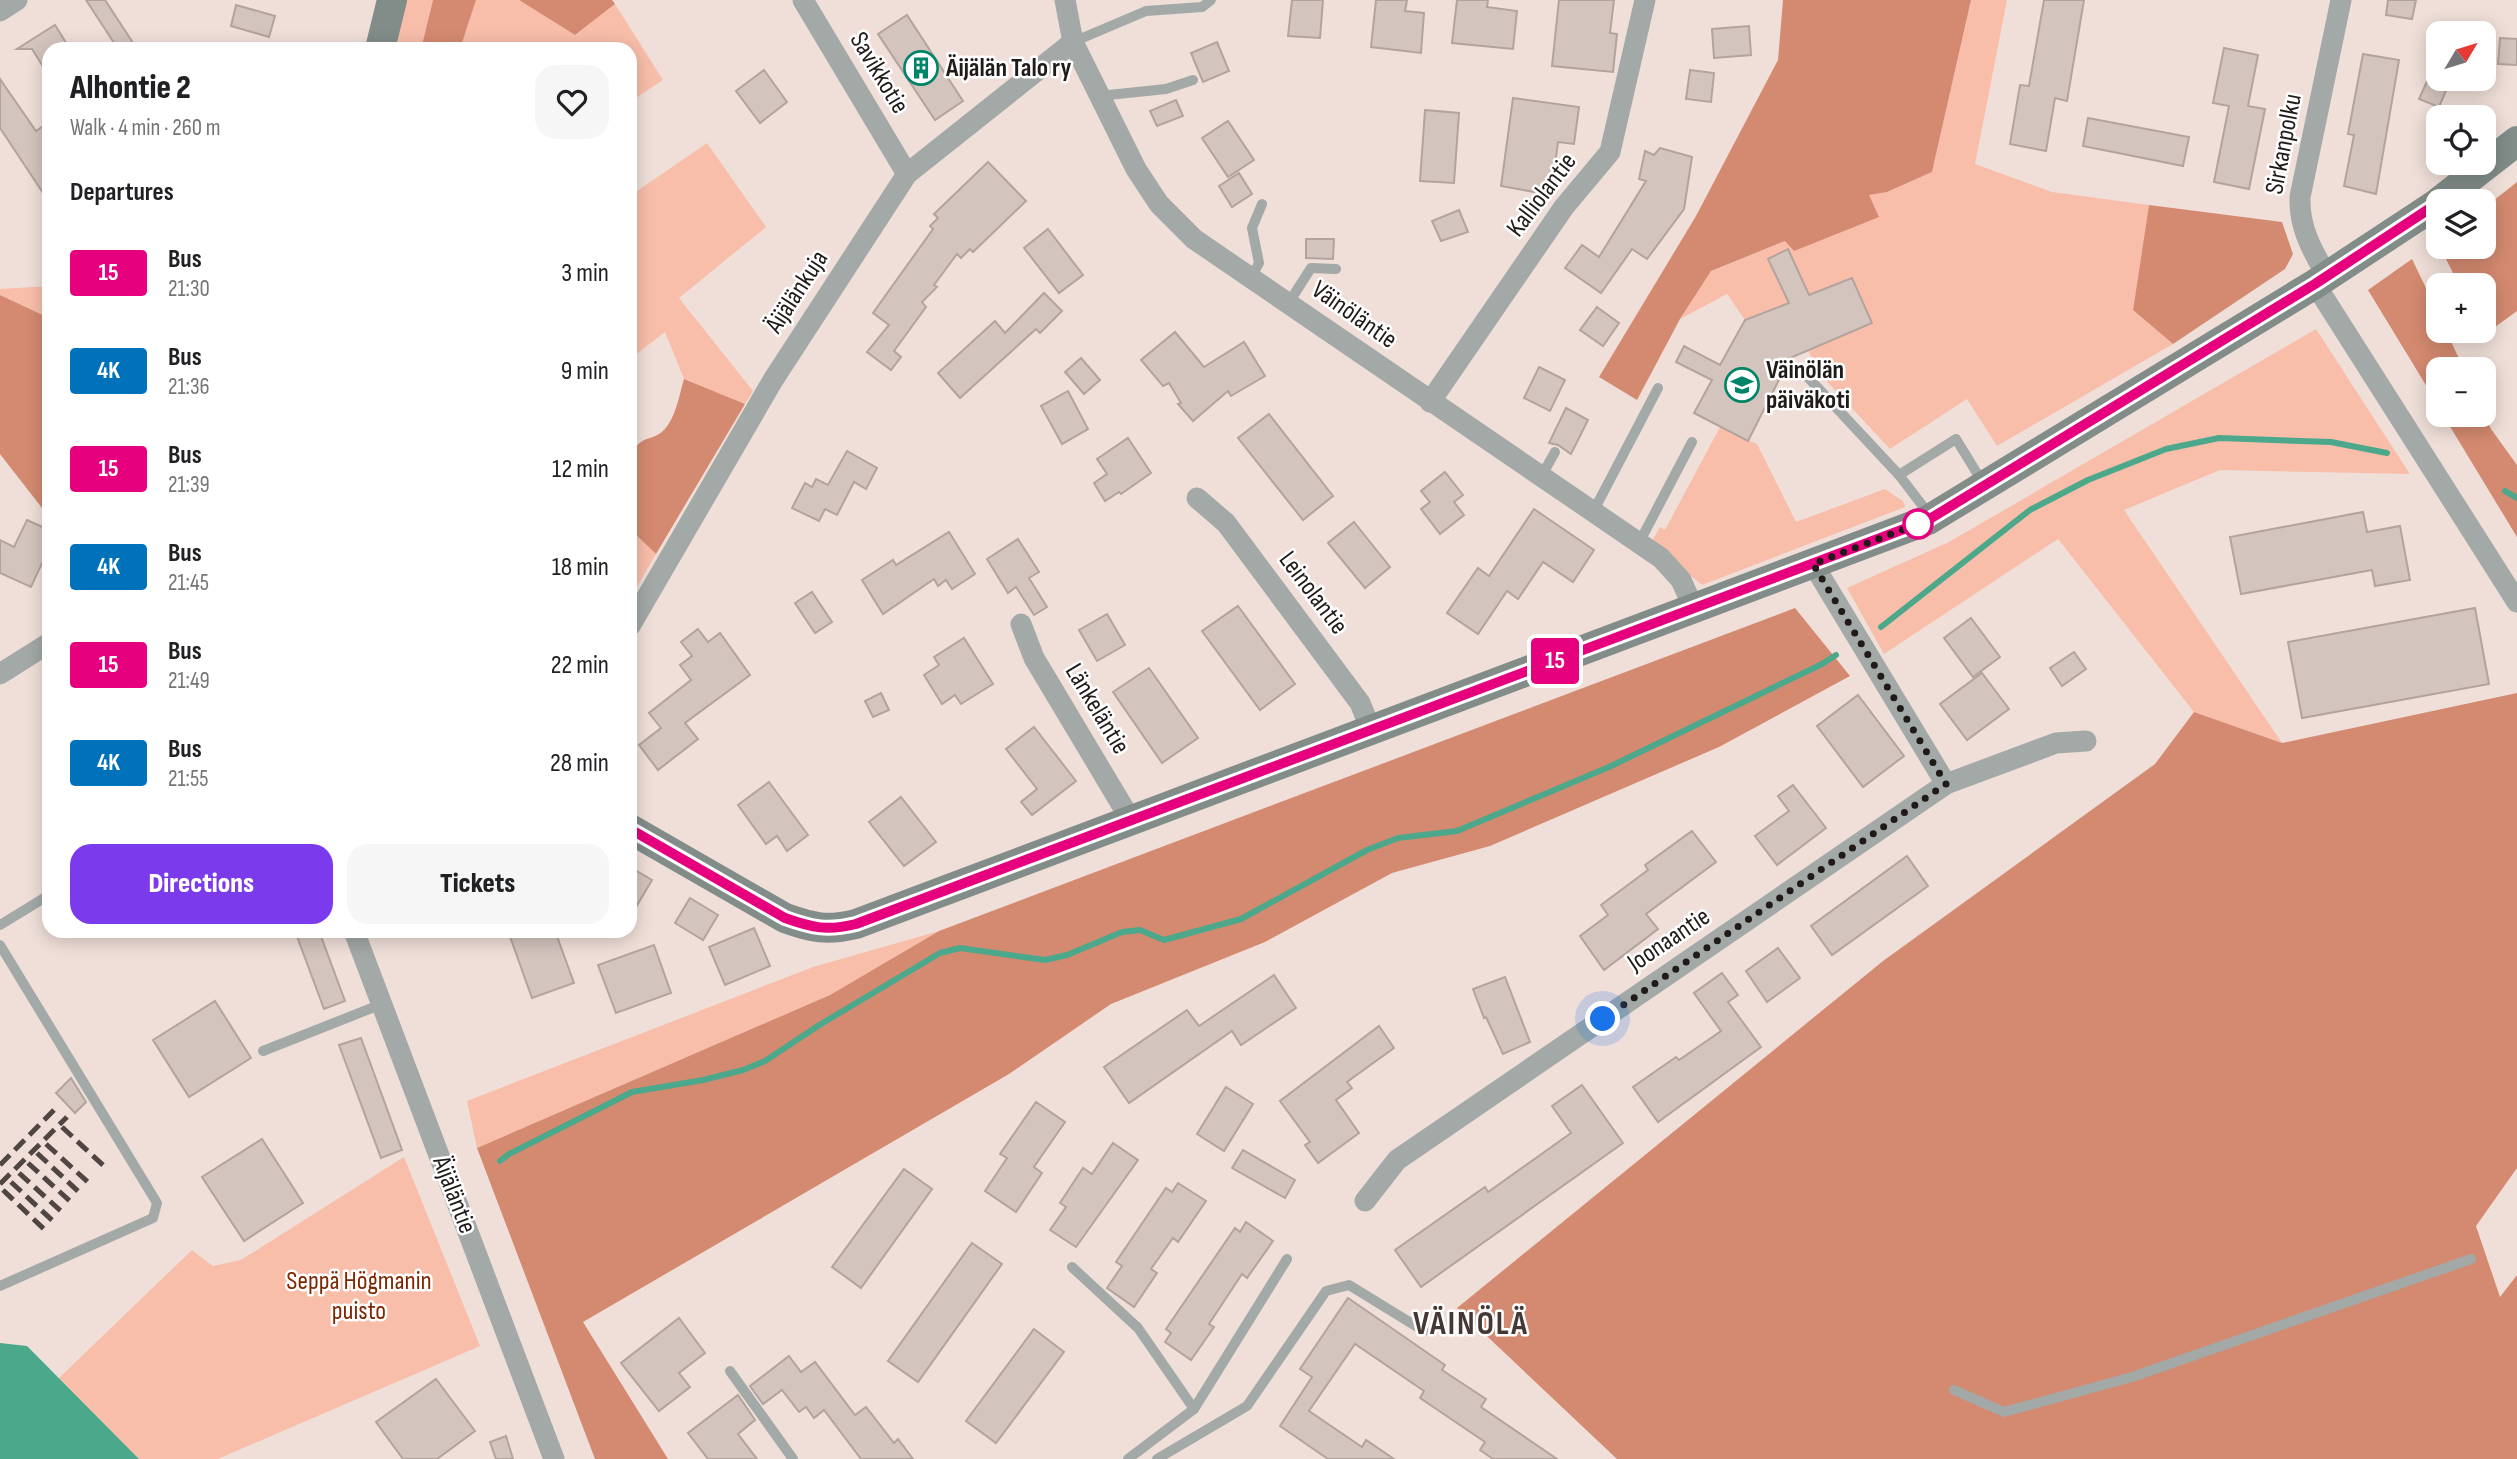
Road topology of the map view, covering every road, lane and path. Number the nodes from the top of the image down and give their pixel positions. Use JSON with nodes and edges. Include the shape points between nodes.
{"nodes":[{"id":1,"x":17,"y":0,"type":"edge"},
{"id":2,"x":392,"y":0,"type":"edge"},
{"id":3,"x":803,"y":0,"type":"edge"},
{"id":4,"x":1065,"y":0,"type":"edge"},
{"id":5,"x":1211,"y":0,"type":"edge"},
{"id":6,"x":1645,"y":0,"type":"edge"},
{"id":7,"x":2341,"y":0,"type":"edge"},
{"id":8,"x":0,"y":11,"type":"edge"},
{"id":9,"x":382,"y":42,"type":"edge"},
{"id":10,"x":1073,"y":42,"type":"junction"},
{"id":11,"x":1193,"y":80,"type":"dead end"},
{"id":12,"x":1100,"y":96,"type":"junction"},
{"id":13,"x":2517,"y":141,"type":"edge"},
{"id":14,"x":907,"y":174,"type":"junction"},
{"id":15,"x":2456,"y":189,"type":"edge"},
{"id":16,"x":1262,"y":204,"type":"dead end"},
{"id":17,"x":2426,"y":211,"type":"edge"},
{"id":18,"x":1336,"y":269,"type":"dead end"},
{"id":19,"x":1251,"y":278,"type":"junction"},
{"id":20,"x":2321,"y":280,"type":"junction"},
{"id":21,"x":1288,"y":304,"type":"junction"},
{"id":22,"x":1803,"y":372,"type":"dead end"},
{"id":23,"x":1658,"y":388,"type":"dead end"},
{"id":24,"x":1430,"y":402,"type":"junction"},
{"id":25,"x":1692,"y":442,"type":"dead end"},
{"id":26,"x":1555,"y":452,"type":"dead end"},
{"id":27,"x":1899,"y":475,"type":"junction"},
{"id":28,"x":1541,"y":477,"type":"junction"},
{"id":29,"x":1984,"y":485,"type":"junction"},
{"id":30,"x":1197,"y":498,"type":"dead end"},
{"id":31,"x":1593,"y":512,"type":"junction"},
{"id":32,"x":1928,"y":520,"type":"junction"},
{"id":33,"x":1639,"y":543,"type":"junction"},
{"id":34,"x":1813,"y":564,"type":"junction"},
{"id":35,"x":2517,"y":602,"type":"edge"},
{"id":36,"x":1694,"y":609,"type":"junction"},
{"id":37,"x":637,"y":614,"type":"edge"},
{"id":38,"x":1021,"y":624,"type":"dead end"},
{"id":39,"x":42,"y":647,"type":"edge"},
{"id":40,"x":0,"y":674,"type":"edge"},
{"id":41,"x":1371,"y":730,"type":"junction"},
{"id":42,"x":2086,"y":741,"type":"dead end"},
{"id":43,"x":1946,"y":784,"type":"junction"},
{"id":44,"x":1129,"y":821,"type":"junction"},
{"id":45,"x":637,"y":833,"type":"edge"},
{"id":46,"x":42,"y":899,"type":"edge"},
{"id":47,"x":0,"y":925,"type":"edge"},
{"id":48,"x":357,"y":938,"type":"edge"},
{"id":49,"x":0,"y":945,"type":"edge"},
{"id":50,"x":382,"y":1004,"type":"junction"},
{"id":51,"x":263,"y":1051,"type":"dead end"},
{"id":52,"x":1365,"y":1201,"type":"dead end"},
{"id":53,"x":1287,"y":1259,"type":"dead end"},
{"id":54,"x":2471,"y":1259,"type":"dead end"},
{"id":55,"x":1072,"y":1267,"type":"dead end"},
{"id":56,"x":1,"y":1286,"type":"edge"},
{"id":57,"x":1424,"y":1331,"type":"dead end"},
{"id":58,"x":730,"y":1371,"type":"dead end"},
{"id":59,"x":1954,"y":1390,"type":"dead end"},
{"id":60,"x":1194,"y":1409,"type":"junction"},
{"id":61,"x":554,"y":1459,"type":"edge"},
{"id":62,"x":793,"y":1459,"type":"edge"},
{"id":63,"x":1128,"y":1459,"type":"edge"},
{"id":64,"x":1157,"y":1459,"type":"edge"}],
"edges":[{"from":1,"to":8,"type":"street"},
{"from":2,"to":9,"type":"street"},
{"from":3,"to":14,"type":"street","name":"Savikkotie"},
{"from":4,"to":10,"type":"street","name":"Väinöläntie"},
{"from":5,"to":10,"type":"lane","via":[[1202,7],[1146,11]]},
{"from":6,"to":24,"type":"street","name":"Kalliolantie","via":[[1610,152],[1564,207]]},
{"from":7,"to":20,"type":"street","name":"Sirkanpolku","via":[[2300,197],[2304,235]]},
{"from":10,"to":12,"type":"street","name":"Väinöläntie"},
{"from":10,"to":14,"type":"street","name":"Äijälänkuja"},
{"from":11,"to":12,"type":"lane","via":[[1166,89]]},
{"from":12,"to":19,"type":"street","name":"Väinöläntie","via":[[1159,204],[1194,239]]},
{"from":13,"to":15,"type":"street"},
{"from":14,"to":37,"type":"street","name":"Äijälänkuja","via":[[773,380]]},
{"from":16,"to":19,"type":"lane","via":[[1252,228],[1259,263]]},
{"from":17,"to":20,"type":"street"},
{"from":18,"to":21,"type":"lane","via":[[1311,268]]},
{"from":19,"to":21,"type":"street","name":"Väinöläntie"},
{"from":20,"to":29,"type":"street"},
{"from":20,"to":35,"type":"street","name":"Sirkanpolku"},
{"from":21,"to":24,"type":"street","name":"Väinöläntie"},
{"from":22,"to":27,"type":"lane"},
{"from":23,"to":31,"type":"lane"},
{"from":24,"to":28,"type":"street","name":"Väinöläntie"},
{"from":25,"to":33,"type":"lane"},
{"from":26,"to":28,"type":"lane"},
{"from":27,"to":29,"type":"lane","via":[[1956,439]]},
{"from":27,"to":32,"type":"lane"},
{"from":28,"to":31,"type":"street","name":"Väinöläntie"},
{"from":29,"to":32,"type":"street"},
{"from":30,"to":41,"type":"street","name":"Leinolantie","via":[[1226,523],[1360,703]]},
{"from":31,"to":33,"type":"street","name":"Väinöläntie"},
{"from":32,"to":34,"type":"street"},
{"from":33,"to":36,"type":"street","name":"Väinöläntie","via":[[1681,580]]},
{"from":34,"to":36,"type":"street"},
{"from":34,"to":43,"type":"street"},
{"from":36,"to":41,"type":"street"},
{"from":38,"to":44,"type":"street","name":"Länkeläntie","via":[[1034,658]]},
{"from":39,"to":40,"type":"street"},
{"from":41,"to":44,"type":"street"},
{"from":42,"to":43,"type":"street","name":"Joonaantie","via":[[2056,743]]},
{"from":43,"to":52,"type":"street","name":"Joonaantie","via":[[1398,1160]]},
{"from":44,"to":45,"type":"street","via":[[834,929],[785,918]]},
{"from":46,"to":47,"type":"lane"},
{"from":48,"to":50,"type":"street","name":"Äijäläntie"},
{"from":49,"to":56,"type":"lane","via":[[158,1203],[153,1219]]},
{"from":50,"to":51,"type":"lane"},
{"from":50,"to":61,"type":"street","name":"Äijäläntie"},
{"from":53,"to":60,"type":"lane"},
{"from":54,"to":59,"type":"lane","via":[[2132,1377],[2004,1412]]},
{"from":55,"to":60,"type":"lane","via":[[1138,1328]]},
{"from":57,"to":64,"type":"lane","via":[[1349,1285],[1326,1291],[1247,1406]]},
{"from":58,"to":62,"type":"lane"},
{"from":60,"to":63,"type":"lane"}]}
